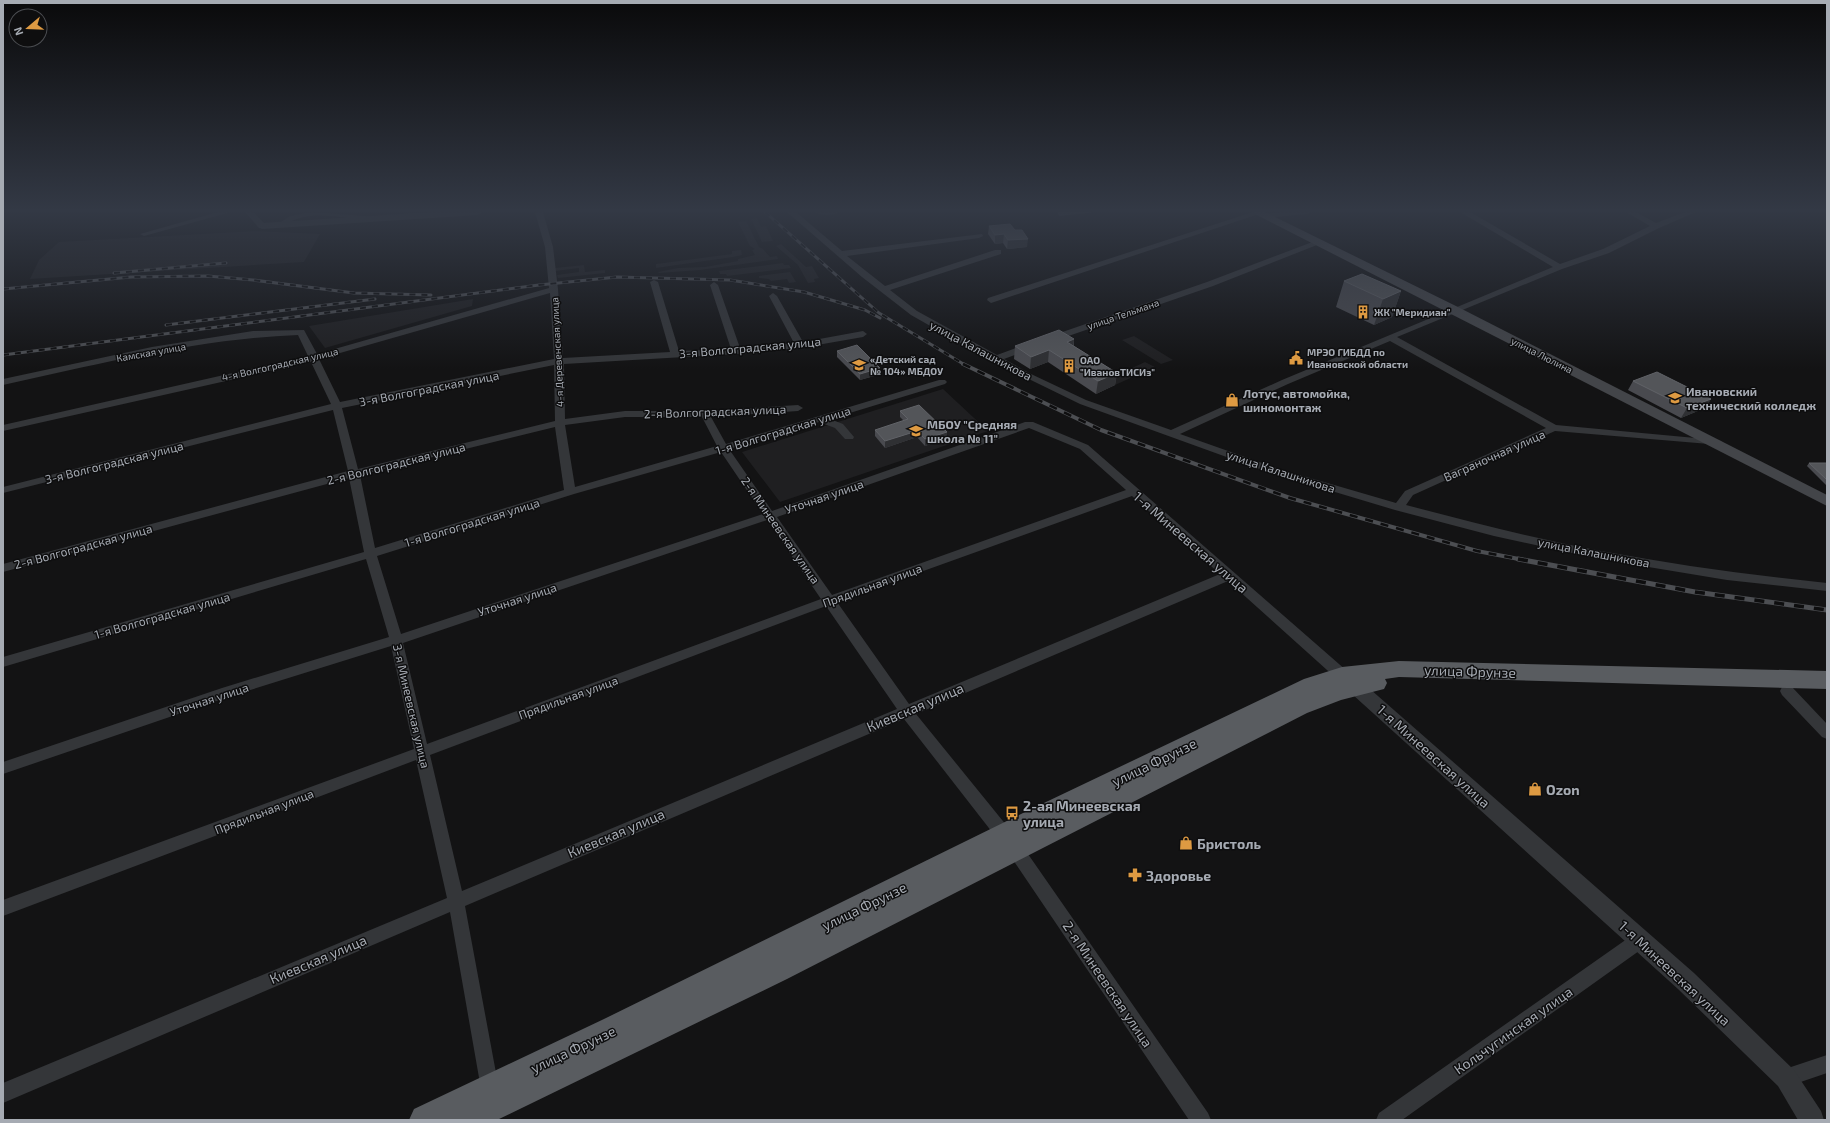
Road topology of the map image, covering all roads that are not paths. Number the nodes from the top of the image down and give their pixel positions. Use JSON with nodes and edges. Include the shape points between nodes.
{"nodes":[{"id":1,"x":551,"y":264,"type":"edge"},
{"id":2,"x":853,"y":264,"type":"edge"},
{"id":3,"x":961,"y":264,"type":"edge"},
{"id":4,"x":1101,"y":264,"type":"edge"},
{"id":5,"x":1262,"y":264,"type":"edge"},
{"id":6,"x":1361,"y":264,"type":"edge"},
{"id":7,"x":1555,"y":264,"type":"edge"},
{"id":8,"x":1567,"y":264,"type":"edge"},
{"id":9,"x":1559,"y":267,"type":"junction"},
{"id":10,"x":654,"y":282,"type":"dead end"},
{"id":11,"x":714,"y":285,"type":"dead end"},
{"id":12,"x":554,"y":289,"type":"junction"},
{"id":13,"x":884,"y":290,"type":"junction"},
{"id":14,"x":773,"y":296,"type":"dead end"},
{"id":15,"x":990,"y":300,"type":"dead end"},
{"id":16,"x":1454,"y":310,"type":"junction"},
{"id":17,"x":301,"y":332,"type":"joint"},
{"id":18,"x":863,"y":334,"type":"dead end"},
{"id":19,"x":1390,"y":337,"type":"junction"},
{"id":20,"x":800,"y":345,"type":"junction"},
{"id":21,"x":736,"y":351,"type":"junction"},
{"id":22,"x":675,"y":354,"type":"junction"},
{"id":23,"x":314,"y":358,"type":"junction"},
{"id":24,"x":995,"y":358,"type":"junction"},
{"id":25,"x":559,"y":361,"type":"junction"},
{"id":26,"x":3,"y":382,"type":"edge"},
{"id":27,"x":942,"y":382,"type":"dead end"},
{"id":28,"x":337,"y":406,"type":"junction"},
{"id":29,"x":798,"y":408,"type":"dead end"},
{"id":30,"x":705,"y":414,"type":"junction"},
{"id":31,"x":820,"y":419,"type":"junction"},
{"id":32,"x":560,"y":423,"type":"junction"},
{"id":33,"x":1029,"y":424,"type":"joint"},
{"id":34,"x":3,"y":428,"type":"edge"},
{"id":35,"x":1554,"y":428,"type":"junction"},
{"id":36,"x":1173,"y":433,"type":"junction"},
{"id":37,"x":849,"y":438,"type":"dead end"},
{"id":38,"x":1718,"y":444,"type":"junction"},
{"id":39,"x":723,"y":448,"type":"junction"},
{"id":40,"x":354,"y":474,"type":"junction"},
{"id":41,"x":3,"y":490,"type":"edge"},
{"id":42,"x":1134,"y":491,"type":"junction"},
{"id":43,"x":570,"y":492,"type":"junction"},
{"id":44,"x":1827,"y":501,"type":"edge"},
{"id":45,"x":1399,"y":507,"type":"junction"},
{"id":46,"x":771,"y":515,"type":"junction"},
{"id":47,"x":370,"y":554,"type":"junction"},
{"id":48,"x":3,"y":568,"type":"edge"},
{"id":49,"x":1230,"y":575,"type":"junction"},
{"id":50,"x":1827,"y":587,"type":"edge"},
{"id":51,"x":830,"y":600,"type":"junction"},
{"id":52,"x":396,"y":640,"type":"junction"},
{"id":53,"x":3,"y":662,"type":"edge"},
{"id":54,"x":1827,"y":680,"type":"edge"},
{"id":55,"x":1349,"y":681,"type":"junction"},
{"id":56,"x":1782,"y":685,"type":"junction"},
{"id":57,"x":1827,"y":692,"type":"edge"},
{"id":58,"x":906,"y":711,"type":"junction"},
{"id":59,"x":1827,"y":733,"type":"edge"},
{"id":60,"x":423,"y":751,"type":"junction"},
{"id":61,"x":3,"y":768,"type":"edge"},
{"id":62,"x":1010,"y":842,"type":"junction"},
{"id":63,"x":456,"y":900,"type":"junction"},
{"id":64,"x":3,"y":908,"type":"edge"},
{"id":65,"x":1640,"y":940,"type":"junction"},
{"id":66,"x":1827,"y":1064,"type":"edge"},
{"id":67,"x":1786,"y":1078,"type":"junction"},
{"id":68,"x":3,"y":1093,"type":"edge"},
{"id":69,"x":493,"y":1104,"type":"edge"},
{"id":70,"x":424,"y":1120,"type":"edge"},
{"id":71,"x":462,"y":1120,"type":"edge"},
{"id":72,"x":1201,"y":1120,"type":"edge"},
{"id":73,"x":1386,"y":1120,"type":"edge"},
{"id":74,"x":1812,"y":1120,"type":"edge"}],
"edges":[{"from":1,"to":12,"type":"street","name":"4-я Деревенская улица"},
{"from":2,"to":13,"type":"street","name":"улица Калашникова"},
{"from":3,"to":13,"type":"street"},
{"from":4,"to":15,"type":"street"},
{"from":5,"to":24,"type":"street","name":"улица Тельмана"},
{"from":6,"to":16,"type":"main road","name":"улица Люлина"},
{"from":7,"to":9,"type":"street"},
{"from":8,"to":9,"type":"street"},
{"from":9,"to":16,"type":"street"},
{"from":10,"to":22,"type":"street"},
{"from":11,"to":21,"type":"street"},
{"from":12,"to":23,"type":"street","name":"4-я Волгоградская улица"},
{"from":12,"to":25,"type":"street","name":"4-я Деревенская улица"},
{"from":13,"to":24,"type":"street","name":"улица Калашникова","via":[[914,313]]},
{"from":14,"to":20,"type":"street"},
{"from":16,"to":19,"type":"street"},
{"from":16,"to":38,"type":"main road","name":"улица Люлина"},
{"from":17,"to":23,"type":"street","name":"3-я Минеевская улица"},
{"from":17,"to":26,"type":"street","name":"Камская улица","via":[[253,334],[152,350]]},
{"from":18,"to":20,"type":"street","name":"3-я Волгоградская улица"},
{"from":19,"to":35,"type":"street"},
{"from":19,"to":36,"type":"street"},
{"from":20,"to":21,"type":"street","name":"3-я Волгоградская улица"},
{"from":21,"to":22,"type":"street","name":"3-я Волгоградская улица"},
{"from":22,"to":25,"type":"street","name":"3-я Волгоградская улица"},
{"from":23,"to":28,"type":"street","name":"3-я Минеевская улица"},
{"from":23,"to":34,"type":"street","name":"4-я Волгоградская улица"},
{"from":24,"to":36,"type":"street","name":"улица Калашникова","via":[[1083,402]]},
{"from":25,"to":28,"type":"street","name":"3-я Волгоградская улица"},
{"from":25,"to":32,"type":"street","name":"4-я Деревенская улица"},
{"from":27,"to":31,"type":"street","name":"1-я Волгоградская улица"},
{"from":28,"to":40,"type":"street","name":"3-я Минеевская улица"},
{"from":28,"to":41,"type":"street","name":"3-я Волгоградская улица"},
{"from":29,"to":30,"type":"street","name":"2-я Волгоградская улица"},
{"from":30,"to":32,"type":"street","name":"2-я Волгоградская улица","via":[[625,414]]},
{"from":30,"to":39,"type":"street","name":"2-я Минеевская улица"},
{"from":31,"to":37,"type":"street","via":[[839,426]]},
{"from":31,"to":39,"type":"street","name":"1-я Волгоградская улица"},
{"from":32,"to":40,"type":"street","name":"2-я Волгоградская улица"},
{"from":32,"to":43,"type":"street","name":"4-я Деревенская улица"},
{"from":33,"to":42,"type":"street","name":"1-я Минеевская улица","via":[[1084,447]]},
{"from":33,"to":46,"type":"street","name":"Уточная улица"},
{"from":35,"to":38,"type":"street","name":"Ваграночная улица"},
{"from":35,"to":45,"type":"street","name":"Ваграночная улица","via":[[1409,493]]},
{"from":36,"to":45,"type":"street","name":"улица Калашникова","via":[[1272,470]]},
{"from":38,"to":44,"type":"main road","name":"улица Люлина"},
{"from":39,"to":43,"type":"street","name":"1-я Волгоградская улица"},
{"from":39,"to":46,"type":"street","name":"2-я Минеевская улица"},
{"from":40,"to":47,"type":"street","name":"3-я Минеевская улица"},
{"from":40,"to":48,"type":"street","name":"2-я Волгоградская улица"},
{"from":42,"to":49,"type":"street","name":"1-я Минеевская улица"},
{"from":42,"to":51,"type":"street","name":"Прядильная улица"},
{"from":43,"to":47,"type":"street","name":"1-я Волгоградская улица"},
{"from":45,"to":50,"type":"street","name":"улица Калашникова","via":[[1494,532],[1600,555],[1727,576]]},
{"from":46,"to":51,"type":"street","name":"2-я Минеевская улица"},
{"from":46,"to":52,"type":"street","name":"Уточная улица"},
{"from":47,"to":52,"type":"street","name":"3-я Минеевская улица"},
{"from":47,"to":53,"type":"street","name":"1-я Волгоградская улица"},
{"from":49,"to":55,"type":"street","name":"1-я Минеевская улица"},
{"from":49,"to":58,"type":"street","name":"Киевская улица"},
{"from":51,"to":58,"type":"street","name":"2-я Минеевская улица"},
{"from":51,"to":60,"type":"street","name":"Прядильная улица"},
{"from":52,"to":60,"type":"street","name":"3-я Минеевская улица"},
{"from":52,"to":61,"type":"street","name":"Уточная улица","via":[[227,692]]},
{"from":54,"to":56,"type":"highway","name":"улица Фрунзе"},
{"from":55,"to":56,"type":"highway","name":"улица Фрунзе"},
{"from":55,"to":62,"type":"highway","name":"улица Фрунзе","via":[[1323,697]]},
{"from":55,"to":65,"type":"street","name":"1-я Минеевская улица"},
{"from":56,"to":57,"type":"highway","name":"улица Фрунзе"},
{"from":56,"to":59,"type":"street"},
{"from":58,"to":62,"type":"street","name":"2-я Минеевская улица"},
{"from":58,"to":63,"type":"street","name":"Киевская улица"},
{"from":60,"to":63,"type":"street","name":"3-я Минеевская улица"},
{"from":60,"to":64,"type":"street","name":"Прядильная улица"},
{"from":62,"to":69,"type":"highway","name":"улица Фрунзе","via":[[614,1030]]},
{"from":62,"to":72,"type":"street","name":"2-я Минеевская улица"},
{"from":63,"to":68,"type":"street","name":"Киевская улица"},
{"from":63,"to":69,"type":"street","name":"3-я Минеевская улица"},
{"from":65,"to":67,"type":"street","name":"1-я Минеевская улица"},
{"from":65,"to":73,"type":"street","name":"Кольчугинская улица"},
{"from":66,"to":67,"type":"street"},
{"from":67,"to":74,"type":"street","name":"1-я Минеевская улица"},
{"from":69,"to":70,"type":"highway","name":"улица Фрунзе"},
{"from":69,"to":71,"type":"highway","name":"улица Фрунзе"}]}
